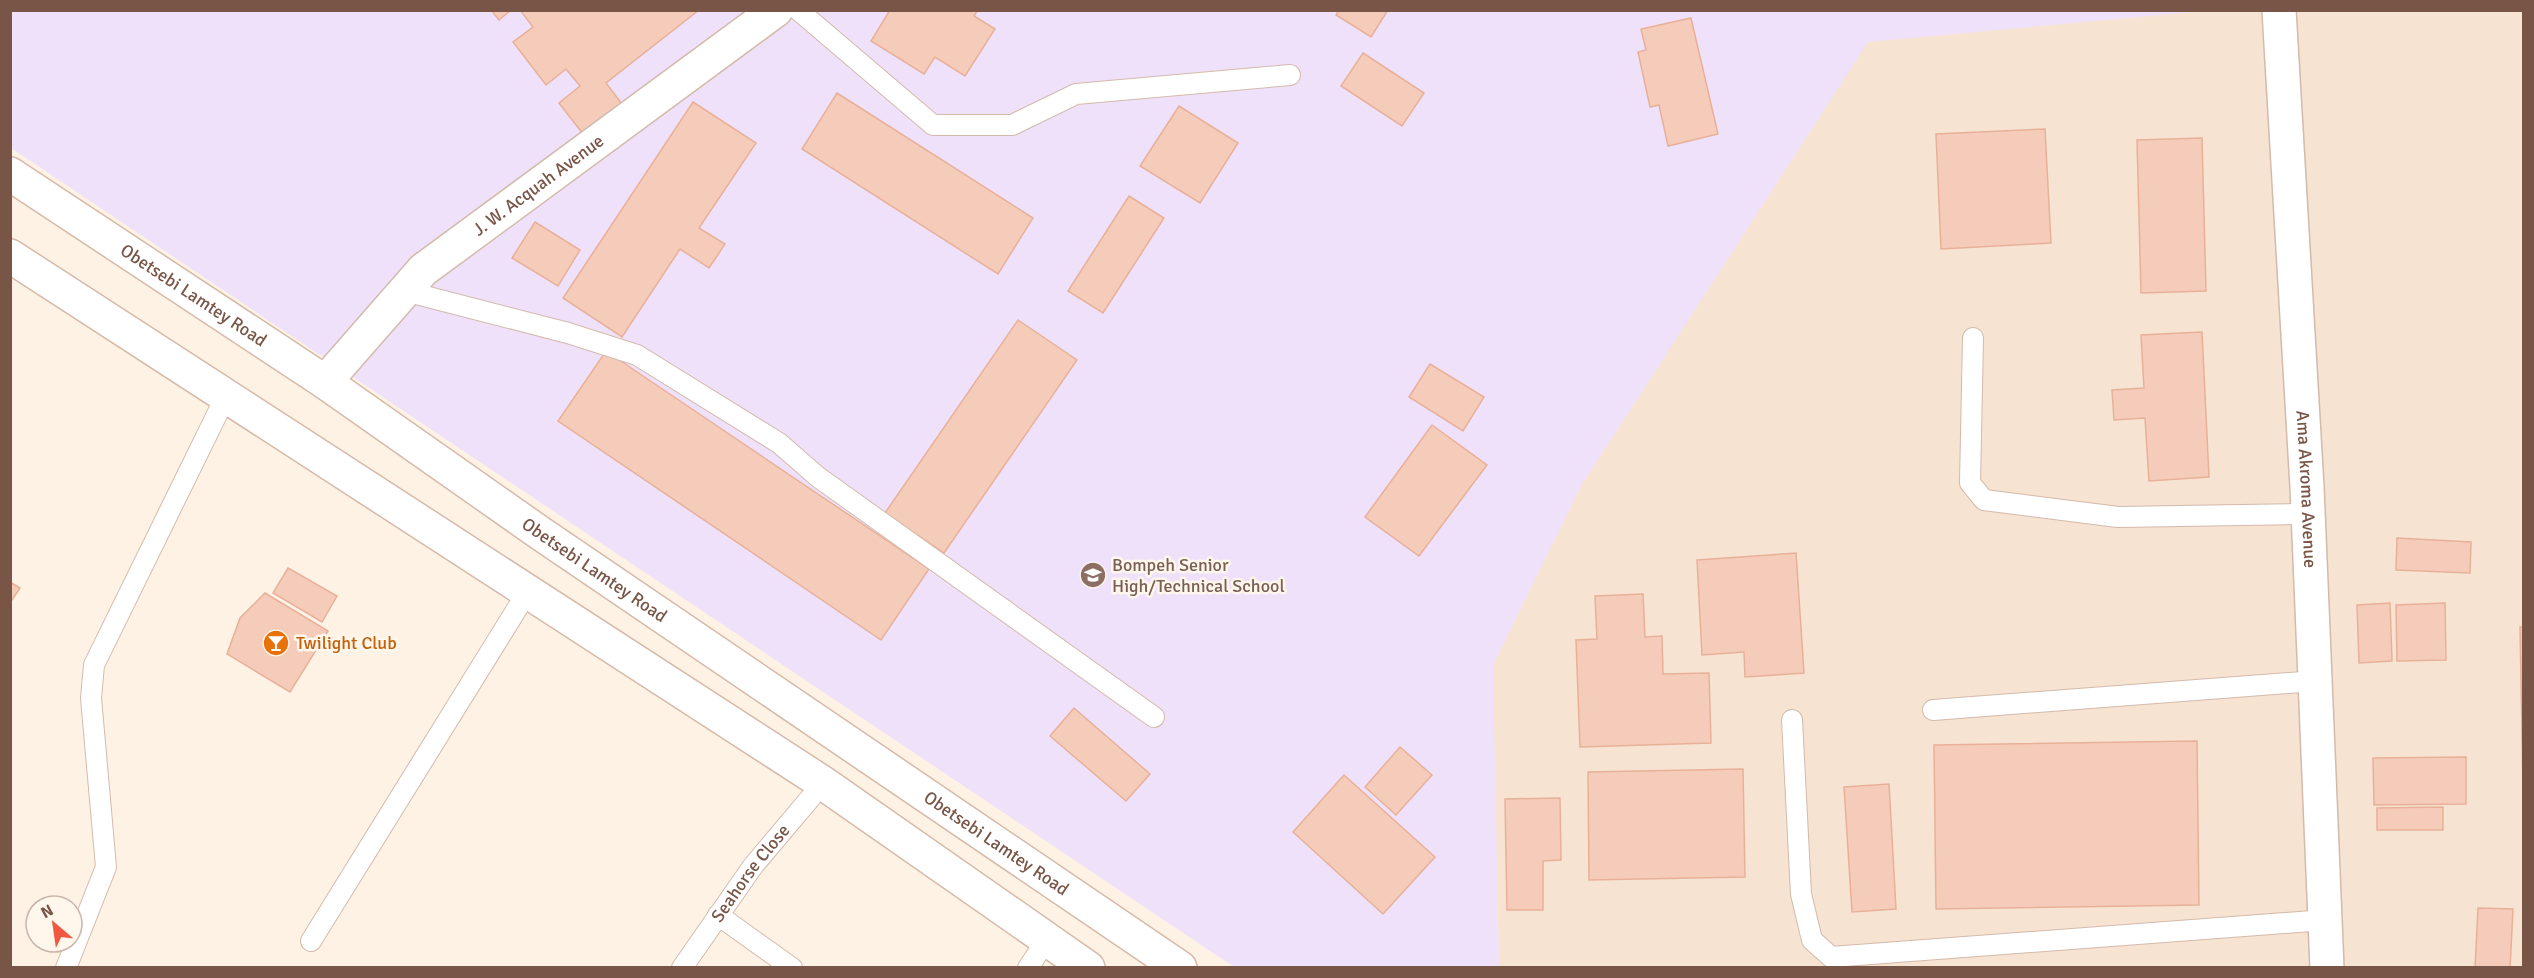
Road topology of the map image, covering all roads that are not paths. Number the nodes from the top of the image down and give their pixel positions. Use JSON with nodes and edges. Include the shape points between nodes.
{"nodes":[{"id":1,"x":776,"y":10,"type":"edge"},
{"id":2,"x":798,"y":10,"type":"edge"},
{"id":3,"x":2279,"y":10,"type":"edge"},
{"id":4,"x":1290,"y":75,"type":"dead end"},
{"id":5,"x":10,"y":174,"type":"edge"},
{"id":6,"x":11,"y":256,"type":"edge"},
{"id":7,"x":405,"y":291,"type":"junction"},
{"id":8,"x":1973,"y":338,"type":"dead end"},
{"id":9,"x":325,"y":382,"type":"junction"},
{"id":10,"x":226,"y":396,"type":"junction"},
{"id":11,"x":2307,"y":514,"type":"junction"},
{"id":12,"x":528,"y":591,"type":"junction"},
{"id":13,"x":2315,"y":681,"type":"junction"},
{"id":14,"x":1933,"y":710,"type":"dead end"},
{"id":15,"x":1154,"y":717,"type":"dead end"},
{"id":16,"x":1792,"y":720,"type":"dead end"},
{"id":17,"x":823,"y":783,"type":"junction"},
{"id":18,"x":718,"y":915,"type":"junction"},
{"id":19,"x":2325,"y":920,"type":"junction"},
{"id":20,"x":1047,"y":939,"type":"junction"},
{"id":21,"x":311,"y":941,"type":"dead end"},
{"id":22,"x":66,"y":968,"type":"edge"},
{"id":23,"x":682,"y":968,"type":"edge"},
{"id":24,"x":792,"y":968,"type":"edge"},
{"id":25,"x":1028,"y":968,"type":"edge"},
{"id":26,"x":1088,"y":968,"type":"edge"},
{"id":27,"x":1180,"y":968,"type":"edge"},
{"id":28,"x":2327,"y":968,"type":"edge"}],
"edges":[{"from":1,"to":7,"type":"main road","name":"J. W. Acquah Avenue","via":[[446,252]]},
{"from":2,"to":4,"type":"lane","via":[[933,125],[1012,125],[1076,94]]},
{"from":3,"to":11,"type":"main road","name":"Ama Akroma Avenue"},
{"from":5,"to":9,"type":"main road","name":"Obetsebi Lamtey Road"},
{"from":6,"to":10,"type":"main road"},
{"from":7,"to":9,"type":"main road","name":"J. W. Acquah Avenue"},
{"from":7,"to":15,"type":"lane","via":[[637,355],[779,443],[818,477]]},
{"from":8,"to":11,"type":"lane","via":[[1970,483],[1984,500],[2118,517]]},
{"from":9,"to":27,"type":"main road","name":"Obetsebi Lamtey Road","via":[[540,533]]},
{"from":10,"to":12,"type":"main road"},
{"from":10,"to":22,"type":"lane","via":[[94,665],[91,698],[106,867]]},
{"from":11,"to":13,"type":"main road","name":"Ama Akroma Avenue"},
{"from":12,"to":17,"type":"main road"},
{"from":12,"to":21,"type":"lane"},
{"from":13,"to":14,"type":"lane"},
{"from":13,"to":19,"type":"main road","name":"Ama Akroma Avenue"},
{"from":16,"to":19,"type":"lane","via":[[1801,894],[1812,939],[1831,957]]},
{"from":17,"to":18,"type":"lane","name":"Seahorse Close","via":[[753,866]]},
{"from":17,"to":20,"type":"main road"},
{"from":18,"to":23,"type":"lane","name":"Seahorse Close"},
{"from":18,"to":24,"type":"lane"},
{"from":19,"to":28,"type":"main road","name":"Ama Akroma Avenue"},
{"from":20,"to":25,"type":"lane"},
{"from":20,"to":26,"type":"main road"}]}
